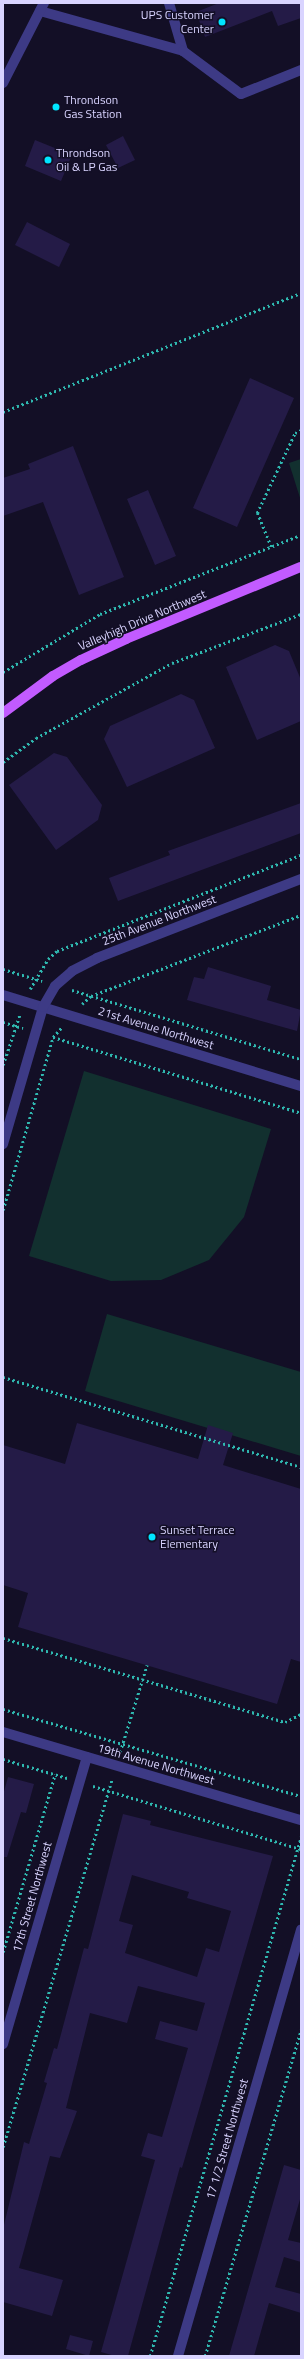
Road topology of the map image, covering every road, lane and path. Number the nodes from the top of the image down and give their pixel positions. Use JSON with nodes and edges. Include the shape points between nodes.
{"nodes":[{"id":1,"x":169,"y":3,"type":"edge"},
{"id":2,"x":42,"y":7,"type":"edge"},
{"id":3,"x":183,"y":51,"type":"junction"},
{"id":4,"x":301,"y":70,"type":"edge"},
{"id":5,"x":3,"y":83,"type":"edge"},
{"id":6,"x":301,"y":293,"type":"edge"},
{"id":7,"x":3,"y":412,"type":"edge"},
{"id":8,"x":301,"y":430,"type":"edge"},
{"id":9,"x":301,"y":535,"type":"edge"},
{"id":10,"x":271,"y":547,"type":"junction"},
{"id":11,"x":301,"y":567,"type":"edge"},
{"id":12,"x":301,"y":614,"type":"edge"},
{"id":13,"x":3,"y":672,"type":"edge"},
{"id":14,"x":3,"y":713,"type":"edge"},
{"id":15,"x":3,"y":762,"type":"edge"},
{"id":16,"x":301,"y":855,"type":"edge"},
{"id":17,"x":301,"y":879,"type":"edge"},
{"id":18,"x":301,"y":915,"type":"edge"},
{"id":19,"x":3,"y":969,"type":"edge"},
{"id":20,"x":3,"y":995,"type":"edge"},
{"id":21,"x":43,"y":1007,"type":"junction"},
{"id":22,"x":3,"y":1022,"type":"edge"},
{"id":23,"x":301,"y":1059,"type":"edge"},
{"id":24,"x":3,"y":1065,"type":"edge"},
{"id":25,"x":301,"y":1086,"type":"edge"},
{"id":26,"x":301,"y":1113,"type":"edge"},
{"id":27,"x":3,"y":1144,"type":"edge"},
{"id":28,"x":3,"y":1210,"type":"edge"},
{"id":29,"x":3,"y":1377,"type":"edge"},
{"id":30,"x":301,"y":1467,"type":"edge"},
{"id":31,"x":3,"y":1638,"type":"edge"},
{"id":32,"x":147,"y":1665,"type":"dead end"},
{"id":33,"x":142,"y":1680,"type":"junction"},
{"id":34,"x":3,"y":1709,"type":"edge"},
{"id":35,"x":301,"y":1714,"type":"edge"},
{"id":36,"x":3,"y":1732,"type":"edge"},
{"id":37,"x":122,"y":1744,"type":"junction"},
{"id":38,"x":87,"y":1757,"type":"junction"},
{"id":39,"x":3,"y":1759,"type":"edge"},
{"id":40,"x":301,"y":1796,"type":"edge"},
{"id":41,"x":301,"y":1820,"type":"edge"},
{"id":42,"x":301,"y":1837,"type":"edge"},
{"id":43,"x":297,"y":1848,"type":"junction"},
{"id":44,"x":301,"y":1849,"type":"edge"},
{"id":45,"x":301,"y":1929,"type":"edge"},
{"id":46,"x":3,"y":1952,"type":"edge"},
{"id":47,"x":301,"y":2030,"type":"edge"},
{"id":48,"x":3,"y":2044,"type":"edge"},
{"id":49,"x":3,"y":2147,"type":"edge"},
{"id":50,"x":150,"y":2356,"type":"edge"},
{"id":51,"x":178,"y":2356,"type":"edge"},
{"id":52,"x":205,"y":2356,"type":"edge"}],
"edges":[{"from":1,"to":3,"type":"street"},
{"from":2,"to":3,"type":"street"},
{"from":2,"to":5,"type":"street"},
{"from":3,"to":4,"type":"street","via":[[241,94]]},
{"from":6,"to":7,"type":"path"},
{"from":8,"to":10,"type":"path","via":[[295,433],[258,513]]},
{"from":9,"to":10,"type":"path"},
{"from":10,"to":13,"type":"path","via":[[100,614]]},
{"from":11,"to":14,"type":"main road","name":"Valleyhigh Drive Northwest","via":[[81,660],[53,676]]},
{"from":12,"to":15,"type":"path","via":[[172,663],[36,738]]},
{"from":16,"to":19,"type":"path","via":[[57,951],[35,979]]},
{"from":17,"to":21,"type":"street","name":"25th Avenue Northwest","via":[[97,958],[72,971],[55,986]]},
{"from":18,"to":23,"type":"path","via":[[91,996]]},
{"from":20,"to":21,"type":"street","name":"21st Avenue Northwest"},
{"from":21,"to":25,"type":"street","name":"21st Avenue Northwest"},
{"from":21,"to":27,"type":"street","name":"25th Avenue Northwest"},
{"from":22,"to":24,"type":"path","via":[[15,1026]]},
{"from":26,"to":28,"type":"path","via":[[53,1037]]},
{"from":29,"to":30,"type":"path"},
{"from":31,"to":33,"type":"path"},
{"from":32,"to":33,"type":"path"},
{"from":33,"to":35,"type":"path","via":[[285,1722]]},
{"from":33,"to":37,"type":"path"},
{"from":34,"to":37,"type":"path"},
{"from":36,"to":38,"type":"street","name":"19th Avenue Northwest"},
{"from":37,"to":40,"type":"path"},
{"from":38,"to":41,"type":"street","name":"19th Avenue Northwest"},
{"from":38,"to":48,"type":"street","name":"17th Street Northwest"},
{"from":39,"to":46,"type":"path","via":[[55,1774]]},
{"from":42,"to":43,"type":"path"},
{"from":43,"to":44,"type":"path"},
{"from":43,"to":49,"type":"path","via":[[108,1791]]},
{"from":43,"to":50,"type":"path"},
{"from":45,"to":51,"type":"street","name":"17 1/2 Street Northwest"},
{"from":47,"to":52,"type":"path"}]}
